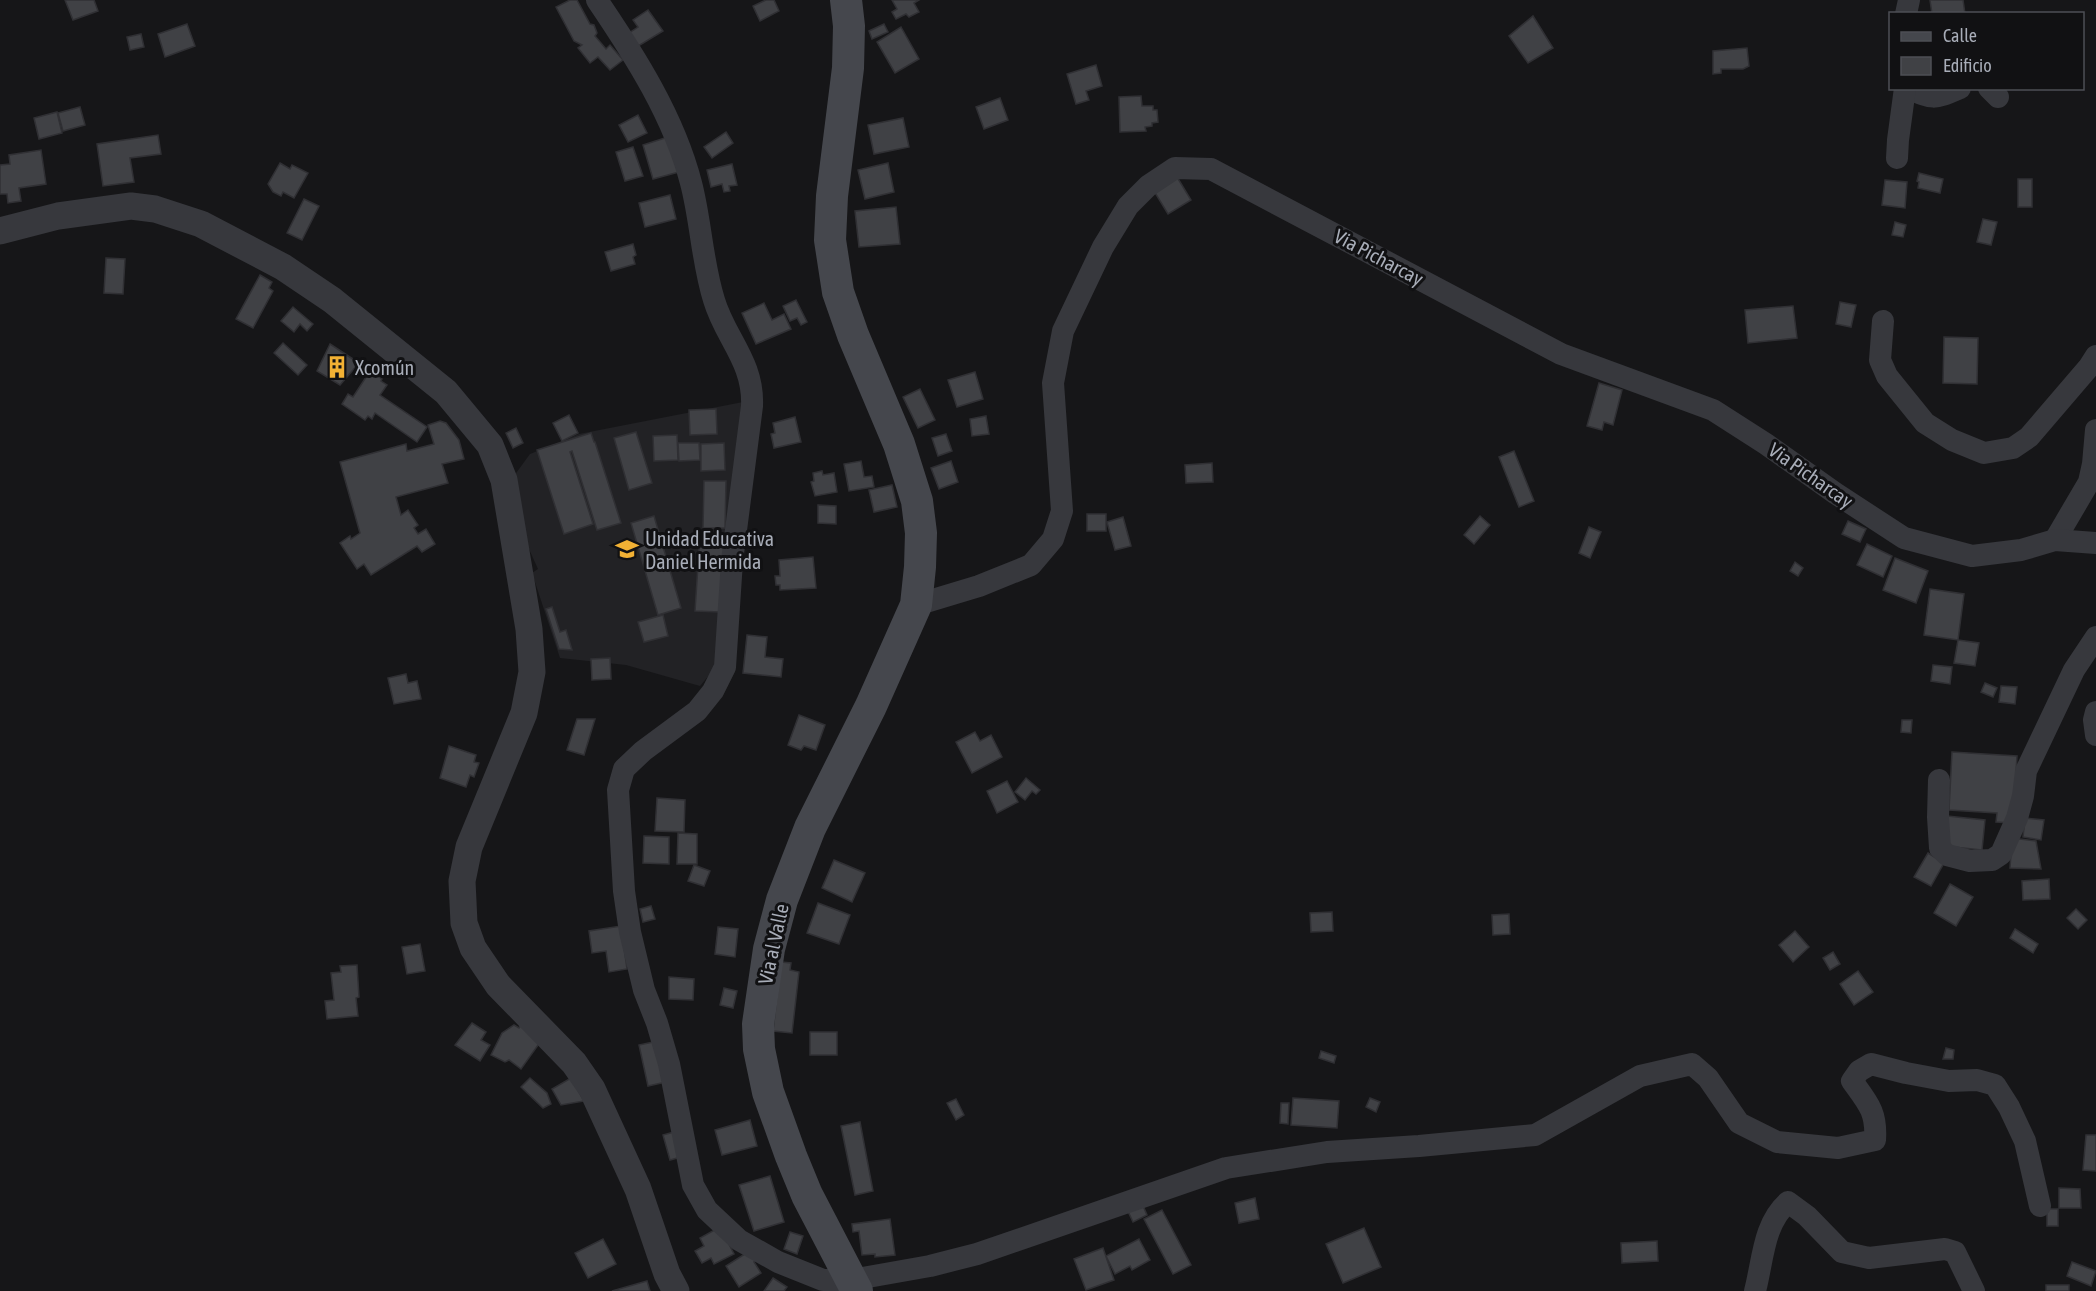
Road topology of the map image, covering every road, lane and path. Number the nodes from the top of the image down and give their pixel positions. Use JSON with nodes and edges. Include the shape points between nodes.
{"nodes":[{"id":1,"x":597,"y":0,"type":"edge"},
{"id":2,"x":846,"y":0,"type":"edge"},
{"id":3,"x":1907,"y":90,"type":"edge"},
{"id":4,"x":1912,"y":90,"type":"edge"},
{"id":5,"x":1955,"y":90,"type":"edge"},
{"id":6,"x":1897,"y":158,"type":"dead end"},
{"id":7,"x":0,"y":231,"type":"edge"},
{"id":8,"x":1883,"y":321,"type":"dead end"},
{"id":9,"x":2096,"y":356,"type":"edge"},
{"id":10,"x":2096,"y":430,"type":"edge"},
{"id":11,"x":2055,"y":540,"type":"junction"},
{"id":12,"x":2096,"y":543,"type":"edge"},
{"id":13,"x":916,"y":605,"type":"junction"},
{"id":14,"x":2096,"y":637,"type":"edge"},
{"id":15,"x":2096,"y":712,"type":"edge"},
{"id":16,"x":2096,"y":735,"type":"edge"},
{"id":17,"x":1939,"y":780,"type":"dead end"},
{"id":18,"x":2040,"y":1206,"type":"dead end"},
{"id":19,"x":854,"y":1285,"type":"edge"},
{"id":20,"x":676,"y":1291,"type":"edge"},
{"id":21,"x":1755,"y":1291,"type":"edge"},
{"id":22,"x":1974,"y":1291,"type":"edge"}],
"edges":[{"from":1,"to":19,"type":"street","via":[[670,122],[691,183],[714,301],[753,389],[732,561],[725,667],[697,711],[624,769],[618,790],[630,932],[644,990],[669,1064],[693,1185],[707,1210],[739,1240],[778,1263],[823,1280]]},
{"from":2,"to":13,"type":"main road","via":[[848,68],[830,240],[838,292],[899,444],[917,501],[921,533]]},
{"from":3,"to":6,"type":"street"},
{"from":4,"to":5,"type":"street","via":[[1937,98]]},
{"from":7,"to":20,"type":"street","via":[[58,216],[131,206],[155,209],[201,224],[283,267],[332,300],[446,392],[490,445],[504,480],[529,629],[532,672],[524,714],[469,847],[462,881],[464,923],[473,948],[498,985],[574,1063],[592,1089],[638,1188]]},
{"from":8,"to":9,"type":"street","via":[[1880,360],[1887,375],[1925,423],[1984,453],[2013,448],[2029,437]]},
{"from":10,"to":11,"type":"street","via":[[2089,482]]},
{"from":11,"to":12,"type":"street","name":"Via Picharcay"},
{"from":11,"to":13,"type":"street","name":"Via Picharcay","via":[[2021,550],[1972,556],[1904,538],[1713,410],[1561,354],[1211,169],[1175,168],[1128,206],[1102,247],[1063,331],[1053,383],[1062,511],[1053,539],[1031,566]]},
{"from":13,"to":19,"type":"main road","name":"Via al Valle","via":[[810,828],[782,900],[769,949],[758,1024],[759,1049],[772,1103],[807,1195]]},
{"from":14,"to":17,"type":"street","via":[[2074,670],[2026,771],[2017,818],[2001,854],[1992,860],[1970,861],[1947,855],[1940,848]]},
{"from":15,"to":16,"type":"street"},
{"from":18,"to":19,"type":"street","via":[[2025,1141],[1995,1085],[1906,1074],[1871,1064],[1852,1081],[1876,1122],[1875,1140],[1838,1148],[1777,1142],[1739,1123],[1708,1078],[1692,1064],[1640,1076],[1535,1136],[1327,1152],[1226,1168],[977,1254]]},
{"from":21,"to":22,"type":"street","via":[[1767,1234],[1788,1202],[1842,1252],[1869,1257],[1945,1249],[1955,1252]]}]}
